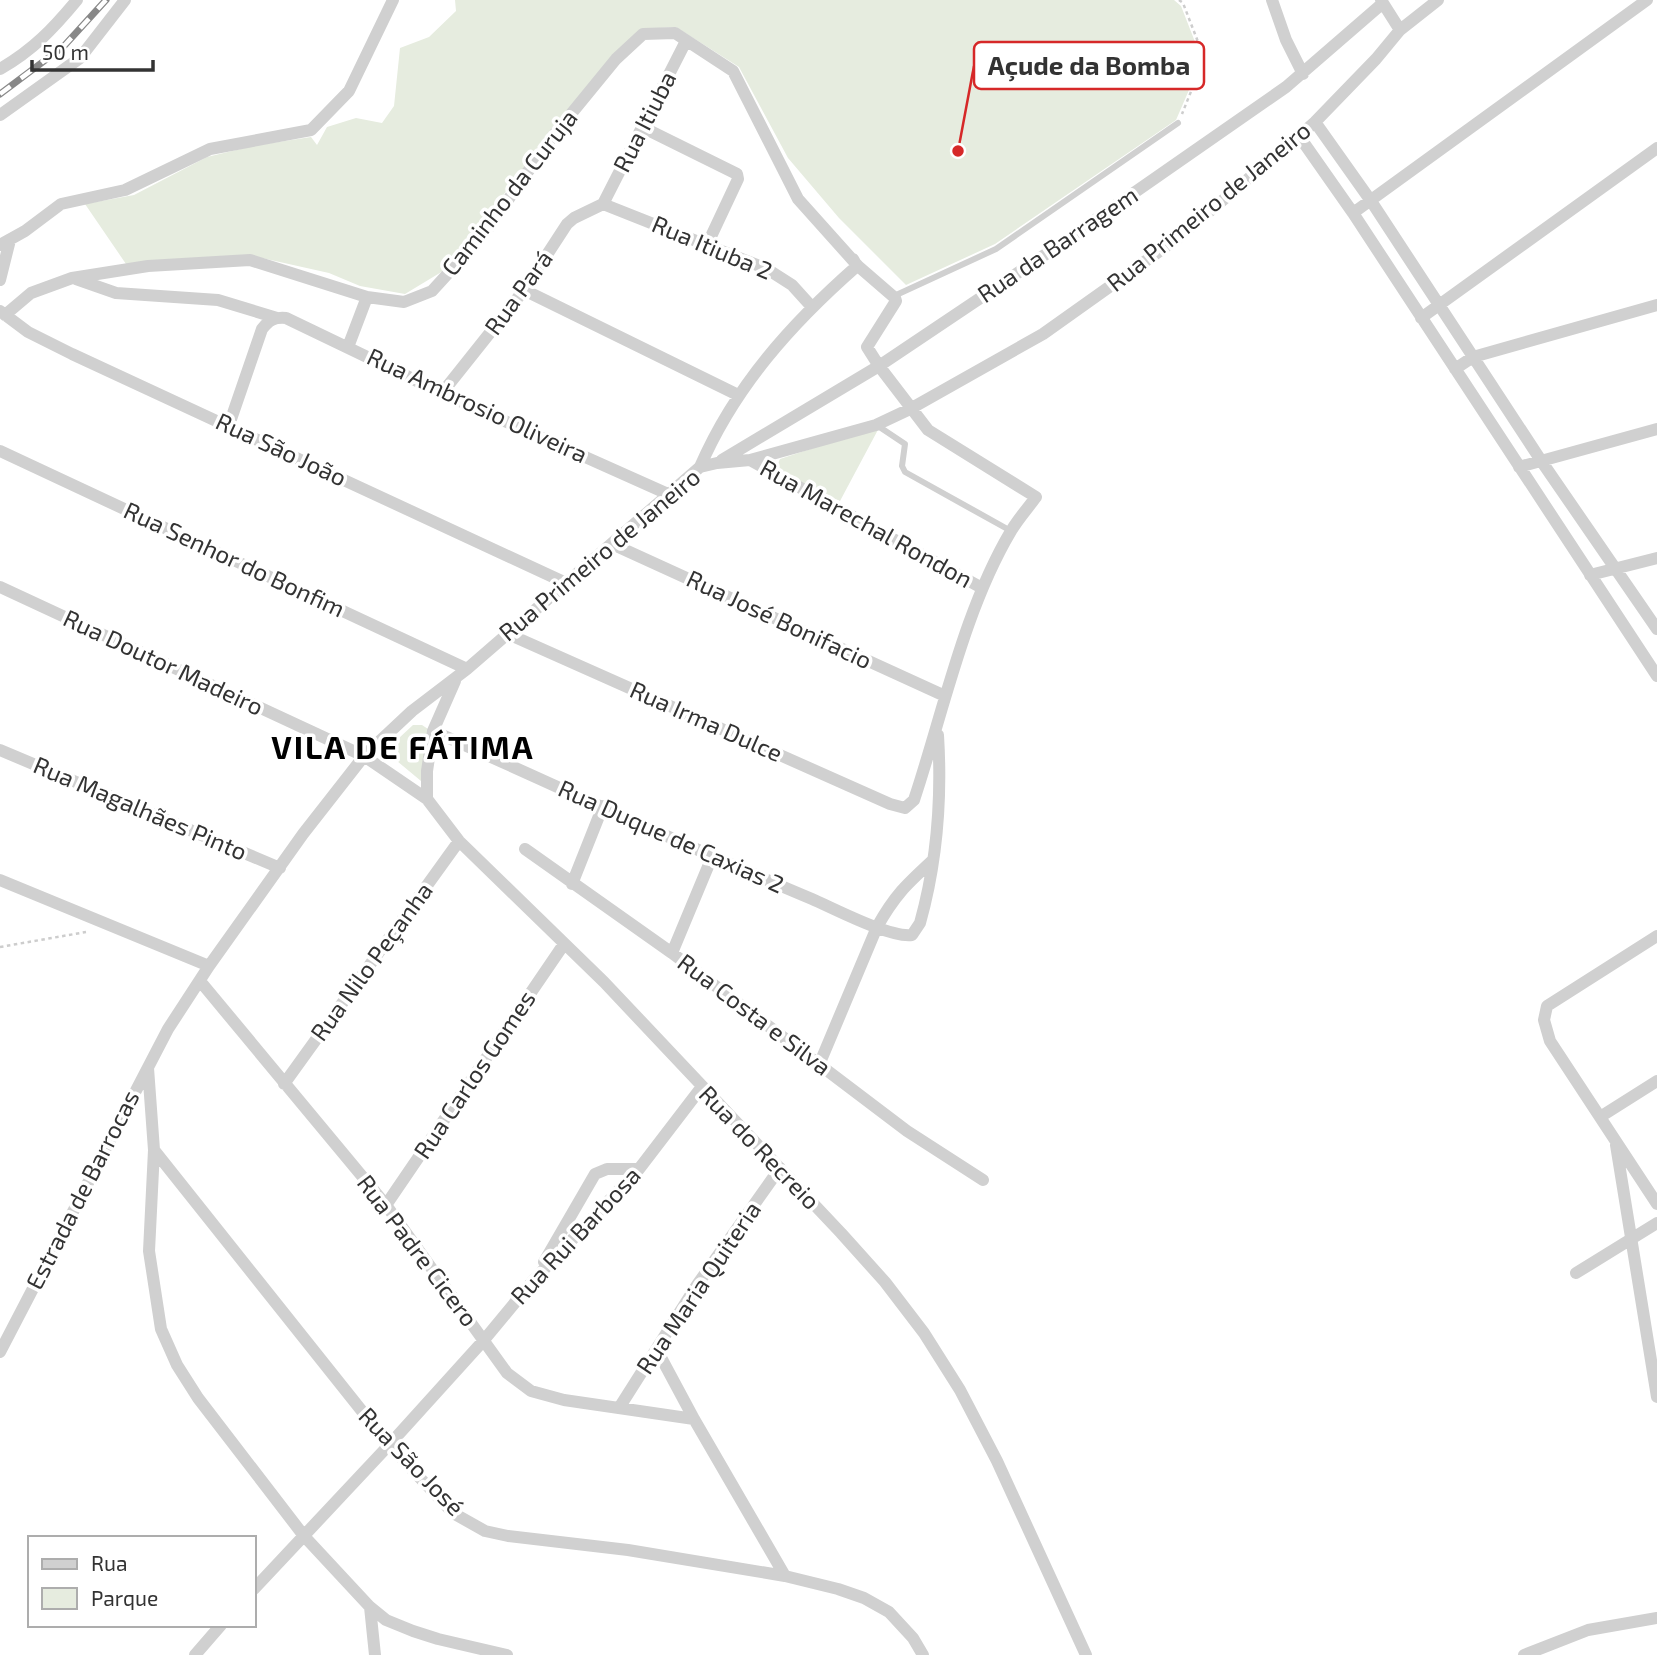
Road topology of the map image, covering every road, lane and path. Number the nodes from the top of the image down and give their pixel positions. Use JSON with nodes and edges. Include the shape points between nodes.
{"nodes":[{"id":1,"x":77,"y":0,"type":"edge"},
{"id":2,"x":125,"y":0,"type":"edge"},
{"id":3,"x":393,"y":0,"type":"edge"},
{"id":4,"x":1179,"y":0,"type":"edge"},
{"id":5,"x":1272,"y":0,"type":"edge"},
{"id":6,"x":1438,"y":0,"type":"edge"},
{"id":7,"x":1647,"y":0,"type":"edge"},
{"id":8,"x":1382,"y":1,"type":"edge"},
{"id":9,"x":1400,"y":30,"type":"junction"},
{"id":10,"x":686,"y":41,"type":"junction"},
{"id":11,"x":0,"y":69,"type":"edge"},
{"id":12,"x":1303,"y":74,"type":"junction"},
{"id":13,"x":0,"y":115,"type":"edge"},
{"id":14,"x":1315,"y":122,"type":"junction"},
{"id":15,"x":1178,"y":123,"type":"joint"},
{"id":16,"x":642,"y":127,"type":"junction"},
{"id":17,"x":1299,"y":136,"type":"junction"},
{"id":18,"x":1657,"y":148,"type":"edge"},
{"id":19,"x":1371,"y":201,"type":"junction"},
{"id":20,"x":603,"y":204,"type":"junction"},
{"id":21,"x":1353,"y":214,"type":"junction"},
{"id":22,"x":5,"y":243,"type":"edge"},
{"id":23,"x":707,"y":244,"type":"junction"},
{"id":24,"x":851,"y":256,"type":"junction"},
{"id":25,"x":72,"y":278,"type":"junction"},
{"id":26,"x":0,"y":279,"type":"edge"},
{"id":27,"x":524,"y":290,"type":"junction"},
{"id":28,"x":894,"y":296,"type":"junction"},
{"id":29,"x":367,"y":297,"type":"junction"},
{"id":30,"x":1657,"y":305,"type":"edge"},
{"id":31,"x":811,"y":306,"type":"junction"},
{"id":32,"x":1439,"y":306,"type":"junction"},
{"id":33,"x":3,"y":313,"type":"edge"},
{"id":34,"x":281,"y":318,"type":"junction"},
{"id":35,"x":1421,"y":318,"type":"junction"},
{"id":36,"x":348,"y":347,"type":"junction"},
{"id":37,"x":1473,"y":357,"type":"junction"},
{"id":38,"x":879,"y":366,"type":"junction"},
{"id":39,"x":1455,"y":369,"type":"junction"},
{"id":40,"x":442,"y":393,"type":"junction"},
{"id":41,"x":738,"y":395,"type":"junction"},
{"id":42,"x":910,"y":409,"type":"junction"},
{"id":43,"x":229,"y":425,"type":"junction"},
{"id":44,"x":876,"y":425,"type":"junction"},
{"id":45,"x":1657,"y":429,"type":"edge"},
{"id":46,"x":0,"y":451,"type":"edge"},
{"id":47,"x":750,"y":460,"type":"junction"},
{"id":48,"x":1542,"y":462,"type":"junction"},
{"id":49,"x":717,"y":463,"type":"junction"},
{"id":50,"x":700,"y":467,"type":"junction"},
{"id":51,"x":1519,"y":467,"type":"junction"},
{"id":52,"x":668,"y":494,"type":"junction"},
{"id":53,"x":1011,"y":531,"type":"junction"},
{"id":54,"x":612,"y":544,"type":"junction"},
{"id":55,"x":1657,"y":558,"type":"edge"},
{"id":56,"x":1618,"y":569,"type":"junction"},
{"id":57,"x":1590,"y":575,"type":"junction"},
{"id":58,"x":566,"y":583,"type":"junction"},
{"id":59,"x":0,"y":587,"type":"edge"},
{"id":60,"x":982,"y":588,"type":"junction"},
{"id":61,"x":1657,"y":629,"type":"edge"},
{"id":62,"x":508,"y":634,"type":"junction"},
{"id":63,"x":462,"y":673,"type":"junction"},
{"id":64,"x":1657,"y":676,"type":"edge"},
{"id":65,"x":945,"y":696,"type":"junction"},
{"id":66,"x":938,"y":728,"type":"junction"},
{"id":67,"x":433,"y":731,"type":"junction"},
{"id":68,"x":0,"y":750,"type":"edge"},
{"id":69,"x":364,"y":756,"type":"junction"},
{"id":70,"x":427,"y":799,"type":"junction"},
{"id":71,"x":603,"y":806,"type":"junction"},
{"id":72,"x":459,"y":841,"type":"junction"},
{"id":73,"x":525,"y":849,"type":"dead end"},
{"id":74,"x":712,"y":857,"type":"junction"},
{"id":75,"x":933,"y":860,"type":"junction"},
{"id":76,"x":280,"y":868,"type":"junction"},
{"id":77,"x":0,"y":880,"type":"edge"},
{"id":78,"x":572,"y":884,"type":"junction"},
{"id":79,"x":877,"y":927,"type":"junction"},
{"id":80,"x":89,"y":931,"type":"dead end"},
{"id":81,"x":1657,"y":936,"type":"edge"},
{"id":82,"x":564,"y":944,"type":"junction"},
{"id":83,"x":0,"y":947,"type":"edge"},
{"id":84,"x":672,"y":953,"type":"junction"},
{"id":85,"x":209,"y":966,"type":"junction"},
{"id":86,"x":200,"y":981,"type":"junction"},
{"id":87,"x":147,"y":1065,"type":"junction"},
{"id":88,"x":819,"y":1065,"type":"junction"},
{"id":89,"x":1657,"y":1081,"type":"edge"},
{"id":90,"x":285,"y":1083,"type":"junction"},
{"id":91,"x":701,"y":1088,"type":"junction"},
{"id":92,"x":1600,"y":1117,"type":"junction"},
{"id":93,"x":1616,"y":1141,"type":"junction"},
{"id":94,"x":154,"y":1150,"type":"junction"},
{"id":95,"x":780,"y":1168,"type":"junction"},
{"id":96,"x":639,"y":1169,"type":"junction"},
{"id":97,"x":983,"y":1180,"type":"dead end"},
{"id":98,"x":1657,"y":1204,"type":"edge"},
{"id":99,"x":386,"y":1205,"type":"junction"},
{"id":100,"x":1657,"y":1223,"type":"edge"},
{"id":101,"x":1631,"y":1239,"type":"junction"},
{"id":102,"x":1576,"y":1272,"type":"dead end"},
{"id":103,"x":532,"y":1282,"type":"junction"},
{"id":104,"x":484,"y":1340,"type":"junction"},
{"id":105,"x":657,"y":1350,"type":"junction"},
{"id":106,"x":0,"y":1352,"type":"edge"},
{"id":107,"x":1657,"y":1397,"type":"edge"},
{"id":108,"x":619,"y":1408,"type":"junction"},
{"id":109,"x":694,"y":1419,"type":"junction"},
{"id":110,"x":389,"y":1445,"type":"junction"},
{"id":111,"x":304,"y":1536,"type":"junction"},
{"id":112,"x":785,"y":1576,"type":"junction"},
{"id":113,"x":256,"y":1586,"type":"edge"},
{"id":114,"x":370,"y":1607,"type":"junction"},
{"id":115,"x":1657,"y":1618,"type":"edge"},
{"id":116,"x":219,"y":1627,"type":"edge"},
{"id":117,"x":195,"y":1655,"type":"edge"},
{"id":118,"x":375,"y":1655,"type":"edge"},
{"id":119,"x":507,"y":1655,"type":"edge"},
{"id":120,"x":923,"y":1655,"type":"edge"},
{"id":121,"x":1086,"y":1655,"type":"edge"},
{"id":122,"x":1524,"y":1655,"type":"edge"}],
"edges":[{"from":1,"to":11,"type":"street","via":[[50,32]]},
{"from":2,"to":13,"type":"street","via":[[80,58]]},
{"from":3,"to":22,"type":"street","via":[[349,92],[311,130],[210,149],[125,190],[61,204]]},
{"from":4,"to":15,"type":"path","via":[[1200,47],[1192,89]]},
{"from":5,"to":12,"type":"street"},
{"from":6,"to":9,"type":"street","name":"Rua Primeiro de Janeiro"},
{"from":7,"to":19,"type":"street"},
{"from":8,"to":9,"type":"street"},
{"from":8,"to":12,"type":"street","name":"Rua da Barragem"},
{"from":9,"to":14,"type":"street","name":"Rua Primeiro de Janeiro"},
{"from":10,"to":16,"type":"street","name":"Rua Itiuba"},
{"from":10,"to":24,"type":"street","name":"Caminho da Curuja","via":[[733,71],[798,199]]},
{"from":10,"to":29,"type":"street","name":"Caminho da Curuja","via":[[675,33],[643,34],[617,59],[553,136],[485,234],[432,291],[404,302]]},
{"from":12,"to":38,"type":"street","name":"Rua da Barragem"},
{"from":14,"to":17,"type":"street","name":"Rua Primeiro de Janeiro"},
{"from":14,"to":19,"type":"street"},
{"from":15,"to":28,"type":"lane","name":"Rua da Barragem","via":[[996,249]]},
{"from":16,"to":20,"type":"street","name":"Rua Itiuba"},
{"from":16,"to":23,"type":"street","via":[[737,174]]},
{"from":17,"to":21,"type":"street"},
{"from":17,"to":42,"type":"street","name":"Rua Primeiro de Janeiro","via":[[1178,238],[1043,334]]},
{"from":18,"to":32,"type":"street"},
{"from":19,"to":21,"type":"street"},
{"from":19,"to":32,"type":"street"},
{"from":20,"to":23,"type":"street","name":"Rua Itiuba 2"},
{"from":20,"to":27,"type":"street","name":"Rua Pará","via":[[567,224]]},
{"from":21,"to":35,"type":"street"},
{"from":22,"to":26,"type":"street"},
{"from":23,"to":31,"type":"street","name":"Rua Itiuba 2","via":[[775,274]]},
{"from":24,"to":28,"type":"street","name":"Caminho da Curuja"},
{"from":24,"to":31,"type":"street","via":[[857,266]]},
{"from":25,"to":29,"type":"street","name":"Caminho da Curuja","via":[[149,266],[250,260]]},
{"from":25,"to":33,"type":"street","name":"Caminho da Curuja","via":[[31,293]]},
{"from":25,"to":34,"type":"street","name":"Rua Ambrosio Oliveira","via":[[116,293],[218,300]]},
{"from":27,"to":40,"type":"street","name":"Rua Pará"},
{"from":27,"to":41,"type":"street"},
{"from":28,"to":38,"type":"street","via":[[867,347]]},
{"from":29,"to":36,"type":"street"},
{"from":30,"to":37,"type":"street"},
{"from":31,"to":41,"type":"street"},
{"from":32,"to":35,"type":"street"},
{"from":32,"to":37,"type":"street"},
{"from":33,"to":43,"type":"street","name":"Rua São João","via":[[28,332],[72,354]]},
{"from":34,"to":36,"type":"street","name":"Rua Ambrosio Oliveira"},
{"from":34,"to":43,"type":"street","via":[[262,329]]},
{"from":35,"to":39,"type":"street"},
{"from":36,"to":40,"type":"street","name":"Rua Ambrosio Oliveira"},
{"from":37,"to":39,"type":"street"},
{"from":37,"to":48,"type":"street"},
{"from":38,"to":42,"type":"street"},
{"from":38,"to":49,"type":"street","name":"Rua da Barragem"},
{"from":39,"to":51,"type":"street"},
{"from":40,"to":52,"type":"street","name":"Rua Ambrosio Oliveira"},
{"from":41,"to":50,"type":"street"},
{"from":42,"to":44,"type":"street","name":"Rua Primeiro de Janeiro"},
{"from":42,"to":53,"type":"street","via":[[936,436],[1036,496]]},
{"from":43,"to":58,"type":"street","name":"Rua São João"},
{"from":44,"to":47,"type":"street","name":"Rua Primeiro de Janeiro"},
{"from":44,"to":53,"type":"lane","via":[[905,444],[905,472]]},
{"from":45,"to":48,"type":"street"},
{"from":46,"to":63,"type":"street","name":"Rua Senhor do Bonfim"},
{"from":47,"to":49,"type":"street","name":"Rua Primeiro de Janeiro"},
{"from":47,"to":60,"type":"street","name":"Rua Marechal Rondon"},
{"from":48,"to":51,"type":"street"},
{"from":48,"to":56,"type":"street"},
{"from":49,"to":50,"type":"street","name":"Rua Primeiro de Janeiro"},
{"from":50,"to":52,"type":"street","name":"Rua Primeiro de Janeiro"},
{"from":51,"to":57,"type":"street"},
{"from":52,"to":54,"type":"street","name":"Rua Primeiro de Janeiro"},
{"from":53,"to":60,"type":"street"},
{"from":54,"to":58,"type":"street","name":"Rua Primeiro de Janeiro"},
{"from":54,"to":65,"type":"street","name":"Rua José Bonifacio"},
{"from":55,"to":56,"type":"street"},
{"from":56,"to":57,"type":"street"},
{"from":56,"to":61,"type":"street"},
{"from":57,"to":64,"type":"street"},
{"from":58,"to":62,"type":"street","name":"Rua Primeiro de Janeiro"},
{"from":59,"to":69,"type":"street","name":"Rua Doutor Madeiro"},
{"from":60,"to":65,"type":"street"},
{"from":62,"to":63,"type":"street","name":"Rua Primeiro de Janeiro"},
{"from":62,"to":66,"type":"street","name":"Rua Irma Dulce","via":[[905,808],[914,800]]},
{"from":63,"to":67,"type":"street"},
{"from":63,"to":69,"type":"street","name":"Rua Primeiro de Janeiro"},
{"from":65,"to":66,"type":"street"},
{"from":66,"to":75,"type":"street","via":[[941,775]]},
{"from":67,"to":70,"type":"street"},
{"from":67,"to":71,"type":"street","name":"Rua Duque de Caxias 2"},
{"from":68,"to":76,"type":"street","name":"Rua Magalhães Pinto"},
{"from":69,"to":70,"type":"street","name":"Rua Doutor Madeiro"},
{"from":69,"to":76,"type":"street","name":"Rua Primeiro de Janeiro"},
{"from":70,"to":72,"type":"street","name":"Rua do Recreio"},
{"from":71,"to":74,"type":"street","name":"Rua Duque de Caxias 2"},
{"from":71,"to":78,"type":"street"},
{"from":72,"to":82,"type":"street","name":"Rua do Recreio"},
{"from":72,"to":90,"type":"street","name":"Rua Nilo Peçanha"},
{"from":73,"to":78,"type":"street","name":"Rua Costa e Silva"},
{"from":74,"to":79,"type":"street","name":"Rua Duque de Caxias 2"},
{"from":74,"to":84,"type":"street"},
{"from":75,"to":79,"type":"street","via":[[895,895]]},
{"from":75,"to":79,"type":"street","name":"Rua Duque de Caxias 2","via":[[923,913],[912,935]]},
{"from":76,"to":85,"type":"street","name":"Rua Primeiro de Janeiro"},
{"from":77,"to":85,"type":"street"},
{"from":78,"to":84,"type":"street","name":"Rua Costa e Silva"},
{"from":79,"to":88,"type":"street"},
{"from":80,"to":83,"type":"path"},
{"from":81,"to":92,"type":"street","via":[[1548,1006],[1545,1020],[1550,1041]]},
{"from":82,"to":91,"type":"street","name":"Rua do Recreio"},
{"from":82,"to":99,"type":"street","name":"Rua Carlos Gomes"},
{"from":84,"to":88,"type":"street","name":"Rua Costa e Silva"},
{"from":85,"to":86,"type":"street","name":"Rua Primeiro de Janeiro"},
{"from":86,"to":87,"type":"street","name":"Rua Primeiro de Janeiro"},
{"from":86,"to":90,"type":"street","name":"Rua Padre Cicero"},
{"from":87,"to":94,"type":"street"},
{"from":87,"to":106,"type":"street","name":"Estrada de Barrocas"},
{"from":88,"to":97,"type":"street","name":"Rua Costa e Silva","via":[[907,1131]]},
{"from":89,"to":92,"type":"street"},
{"from":90,"to":99,"type":"street","name":"Rua Padre Cicero"},
{"from":91,"to":95,"type":"street","name":"Rua do Recreio"},
{"from":91,"to":96,"type":"street","name":"Rua Rui Barbosa"},
{"from":92,"to":93,"type":"street"},
{"from":93,"to":98,"type":"street"},
{"from":93,"to":101,"type":"street"},
{"from":94,"to":110,"type":"street","name":"Rua São José"},
{"from":94,"to":111,"type":"street","via":[[149,1251],[162,1329],[198,1398]]},
{"from":95,"to":105,"type":"street","name":"Rua Maria Quiteria"},
{"from":95,"to":121,"type":"street","name":"Rua do Recreio","via":[[885,1282],[960,1390]]},
{"from":96,"to":103,"type":"street","name":"Rua Rui Barbosa"},
{"from":96,"to":103,"type":"street","via":[[607,1169],[595,1174]]},
{"from":99,"to":104,"type":"street","name":"Rua Padre Cicero"},
{"from":100,"to":101,"type":"street"},
{"from":101,"to":102,"type":"street"},
{"from":101,"to":107,"type":"street"},
{"from":103,"to":104,"type":"street","name":"Rua Rui Barbosa"},
{"from":104,"to":108,"type":"street","name":"Rua Padre Cicero","via":[[508,1373],[531,1391]]},
{"from":104,"to":110,"type":"street","name":"Rua Rui Barbosa"},
{"from":105,"to":108,"type":"street","name":"Rua Maria Quiteria"},
{"from":105,"to":109,"type":"street"},
{"from":108,"to":109,"type":"street","name":"Rua Padre Cicero"},
{"from":109,"to":112,"type":"street"},
{"from":110,"to":111,"type":"street","name":"Rua Rui Barbosa"},
{"from":110,"to":112,"type":"street","name":"Rua São José","via":[[453,1513],[485,1531]]},
{"from":111,"to":113,"type":"street","name":"Rua Rui Barbosa"},
{"from":111,"to":114,"type":"street"},
{"from":112,"to":120,"type":"street","name":"Rua São José","via":[[838,1589],[889,1612]]},
{"from":114,"to":118,"type":"street"},
{"from":114,"to":119,"type":"street","via":[[413,1631]]},
{"from":115,"to":122,"type":"street","via":[[1588,1630]]},
{"from":116,"to":117,"type":"street"}]}
